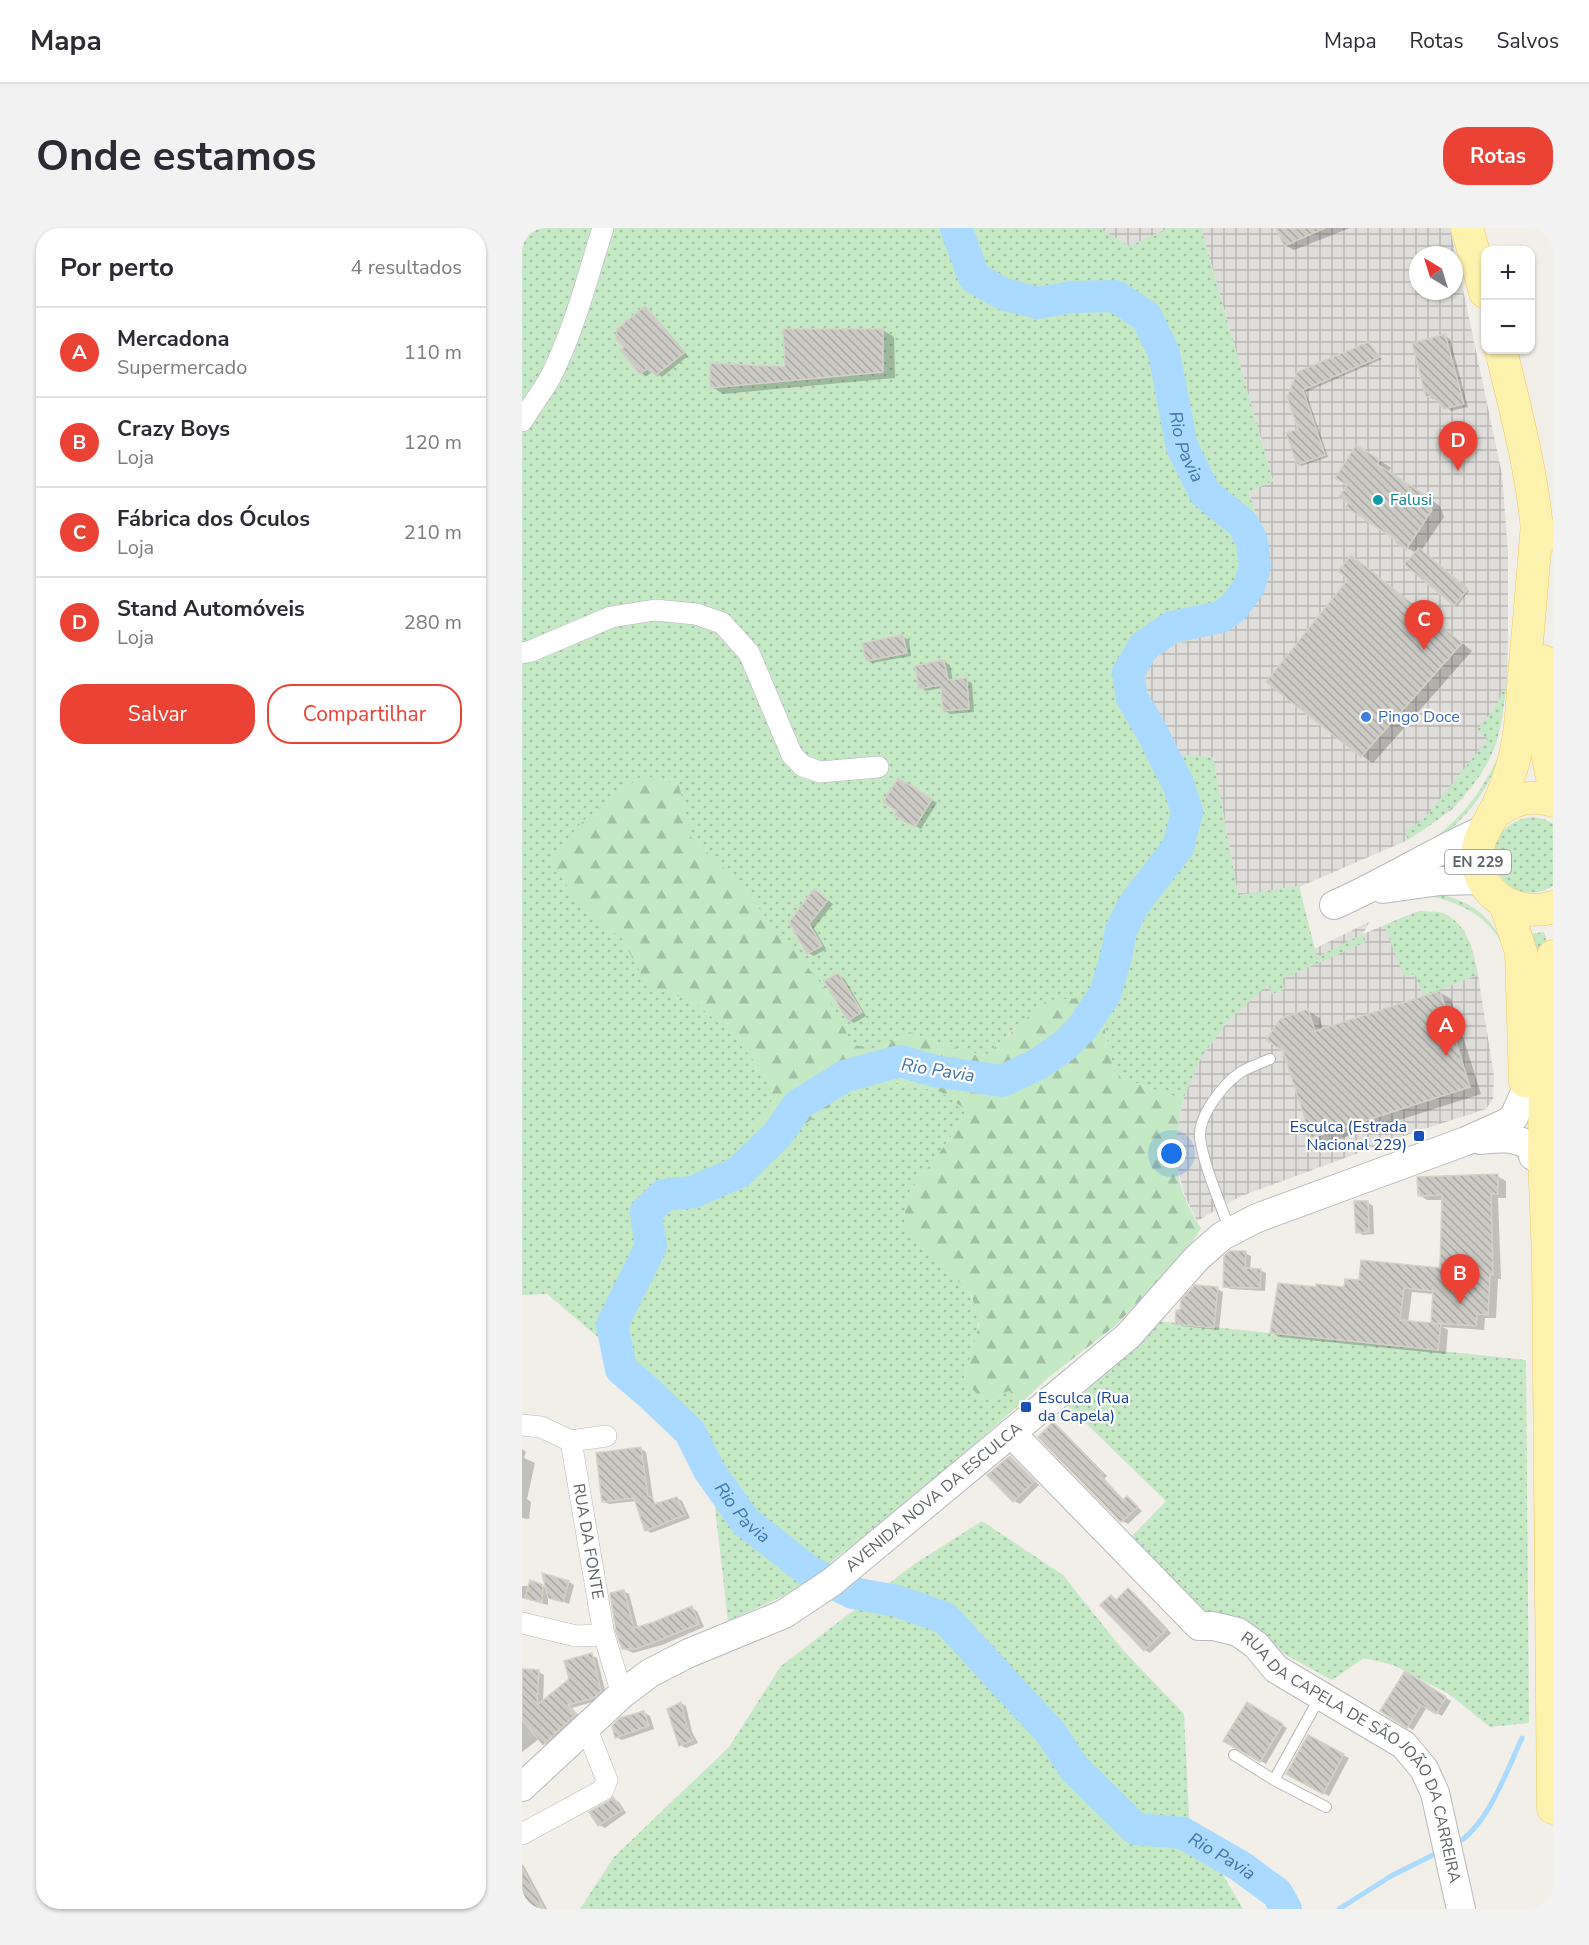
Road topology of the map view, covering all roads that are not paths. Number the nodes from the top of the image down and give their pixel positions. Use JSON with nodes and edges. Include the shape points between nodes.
{"nodes":[{"id":1,"x":603,"y":228,"type":"edge"},
{"id":2,"x":1467,"y":228,"type":"edge"},
{"id":3,"x":1481,"y":278,"type":"edge"},
{"id":4,"x":1502,"y":354,"type":"edge"},
{"id":5,"x":522,"y":421,"type":"edge"},
{"id":6,"x":1537,"y":523,"type":"junction"},
{"id":7,"x":522,"y":653,"type":"edge"},
{"id":8,"x":878,"y":767,"type":"dead end"},
{"id":9,"x":1553,"y":783,"type":"edge"},
{"id":10,"x":1553,"y":801,"type":"edge"},
{"id":11,"x":1488,"y":822,"type":"junction"},
{"id":12,"x":1483,"y":880,"type":"junction"},
{"id":13,"x":1366,"y":891,"type":"junction"},
{"id":14,"x":1505,"y":903,"type":"junction"},
{"id":15,"x":1334,"y":905,"type":"dead end"},
{"id":16,"x":1553,"y":907,"type":"edge"},
{"id":17,"x":1553,"y":956,"type":"edge"},
{"id":18,"x":1270,"y":1059,"type":"dead end"},
{"id":19,"x":1526,"y":1090,"type":"junction"},
{"id":20,"x":1466,"y":1141,"type":"junction"},
{"id":21,"x":1543,"y":1161,"type":"edge"},
{"id":22,"x":1230,"y":1231,"type":"junction"},
{"id":23,"x":522,"y":1425,"type":"edge"},
{"id":24,"x":1011,"y":1433,"type":"junction"},
{"id":25,"x":606,"y":1436,"type":"dead end"},
{"id":26,"x":571,"y":1441,"type":"junction"},
{"id":27,"x":1551,"y":1516,"type":"edge"},
{"id":28,"x":522,"y":1623,"type":"edge"},
{"id":29,"x":604,"y":1635,"type":"junction"},
{"id":30,"x":622,"y":1694,"type":"junction"},
{"id":31,"x":1321,"y":1695,"type":"junction"},
{"id":32,"x":586,"y":1727,"type":"junction"},
{"id":33,"x":1234,"y":1755,"type":"dead end"},
{"id":34,"x":1274,"y":1780,"type":"junction"},
{"id":35,"x":522,"y":1787,"type":"edge"},
{"id":36,"x":1326,"y":1807,"type":"dead end"},
{"id":37,"x":1553,"y":1808,"type":"edge"},
{"id":38,"x":522,"y":1834,"type":"edge"},
{"id":39,"x":1461,"y":1909,"type":"edge"}],
"edges":[{"from":1,"to":5,"type":"street","via":[[550,377]]},
{"from":2,"to":3,"type":"main road"},
{"from":4,"to":6,"type":"main road","number":"EN 229"},
{"from":6,"to":9,"type":"main road","number":"EN 229","via":[[1545,742]]},
{"from":6,"to":11,"type":"main road","number":"EN 229","via":[[1518,744],[1506,785]]},
{"from":7,"to":8,"type":"street","via":[[611,616],[655,610],[696,614],[722,623],[749,653],[792,755],[803,766],[820,772]]},
{"from":10,"to":11,"type":"main road","via":[[1524,798],[1507,804]]},
{"from":11,"to":12,"type":"main road","number":"EN 229","via":[[1478,842],[1478,868]]},
{"from":11,"to":13,"type":"street"},
{"from":12,"to":13,"type":"street","via":[[1440,881]]},
{"from":12,"to":14,"type":"main road","number":"EN 229"},
{"from":13,"to":15,"type":"street"},
{"from":14,"to":16,"type":"main road","via":[[1531,910]]},
{"from":14,"to":19,"type":"main road","number":"EN 229","via":[[1521,952]]},
{"from":17,"to":21,"type":"main road","number":"EN 229","via":[[1546,994]]},
{"from":18,"to":22,"type":"lane","via":[[1240,1072],[1219,1094],[1206,1113],[1200,1135]]},
{"from":19,"to":20,"type":"street","name":"AVENIDA NOVA DA ESCULCA","via":[[1514,1117]]},
{"from":19,"to":21,"type":"main road","number":"EN 229"},
{"from":20,"to":21,"type":"street","name":"AVENIDA NOVA DA ESCULCA","via":[[1522,1141]]},
{"from":20,"to":22,"type":"street","name":"AVENIDA NOVA DA ESCULCA"},
{"from":21,"to":27,"type":"main road","number":"EN 229","via":[[1540,1266],[1547,1333]]},
{"from":22,"to":24,"type":"street","name":"AVENIDA NOVA DA ESCULCA","via":[[1197,1258],[1128,1336]]},
{"from":23,"to":26,"type":"street","via":[[541,1426]]},
{"from":24,"to":30,"type":"street","name":"AVENIDA NOVA DA ESCULCA","via":[[834,1580],[784,1614],[688,1653],[650,1673]]},
{"from":24,"to":31,"type":"street","name":"RUA DA CAPELA DE SÃO JOÃO DA CARREIRA","via":[[1199,1626],[1238,1632],[1256,1645],[1276,1669]]},
{"from":25,"to":26,"type":"street"},
{"from":26,"to":29,"type":"street","name":"RUA DA FONTE"},
{"from":27,"to":37,"type":"main road","number":"EN 229"},
{"from":28,"to":29,"type":"street","via":[[576,1636]]},
{"from":29,"to":30,"type":"street","name":"RUA DA FONTE"},
{"from":30,"to":32,"type":"street","name":"AVENIDA NOVA DA ESCULCA"},
{"from":31,"to":34,"type":"lane"},
{"from":31,"to":39,"type":"street","name":"RUA DA CAPELA DE SÃO JOÃO DA CARREIRA","via":[[1404,1745],[1424,1769],[1435,1793]]},
{"from":32,"to":35,"type":"street","name":"AVENIDA NOVA DA ESCULCA"},
{"from":32,"to":38,"type":"street","via":[[608,1780],[603,1790]]},
{"from":33,"to":34,"type":"lane"},
{"from":34,"to":36,"type":"lane"}]}
